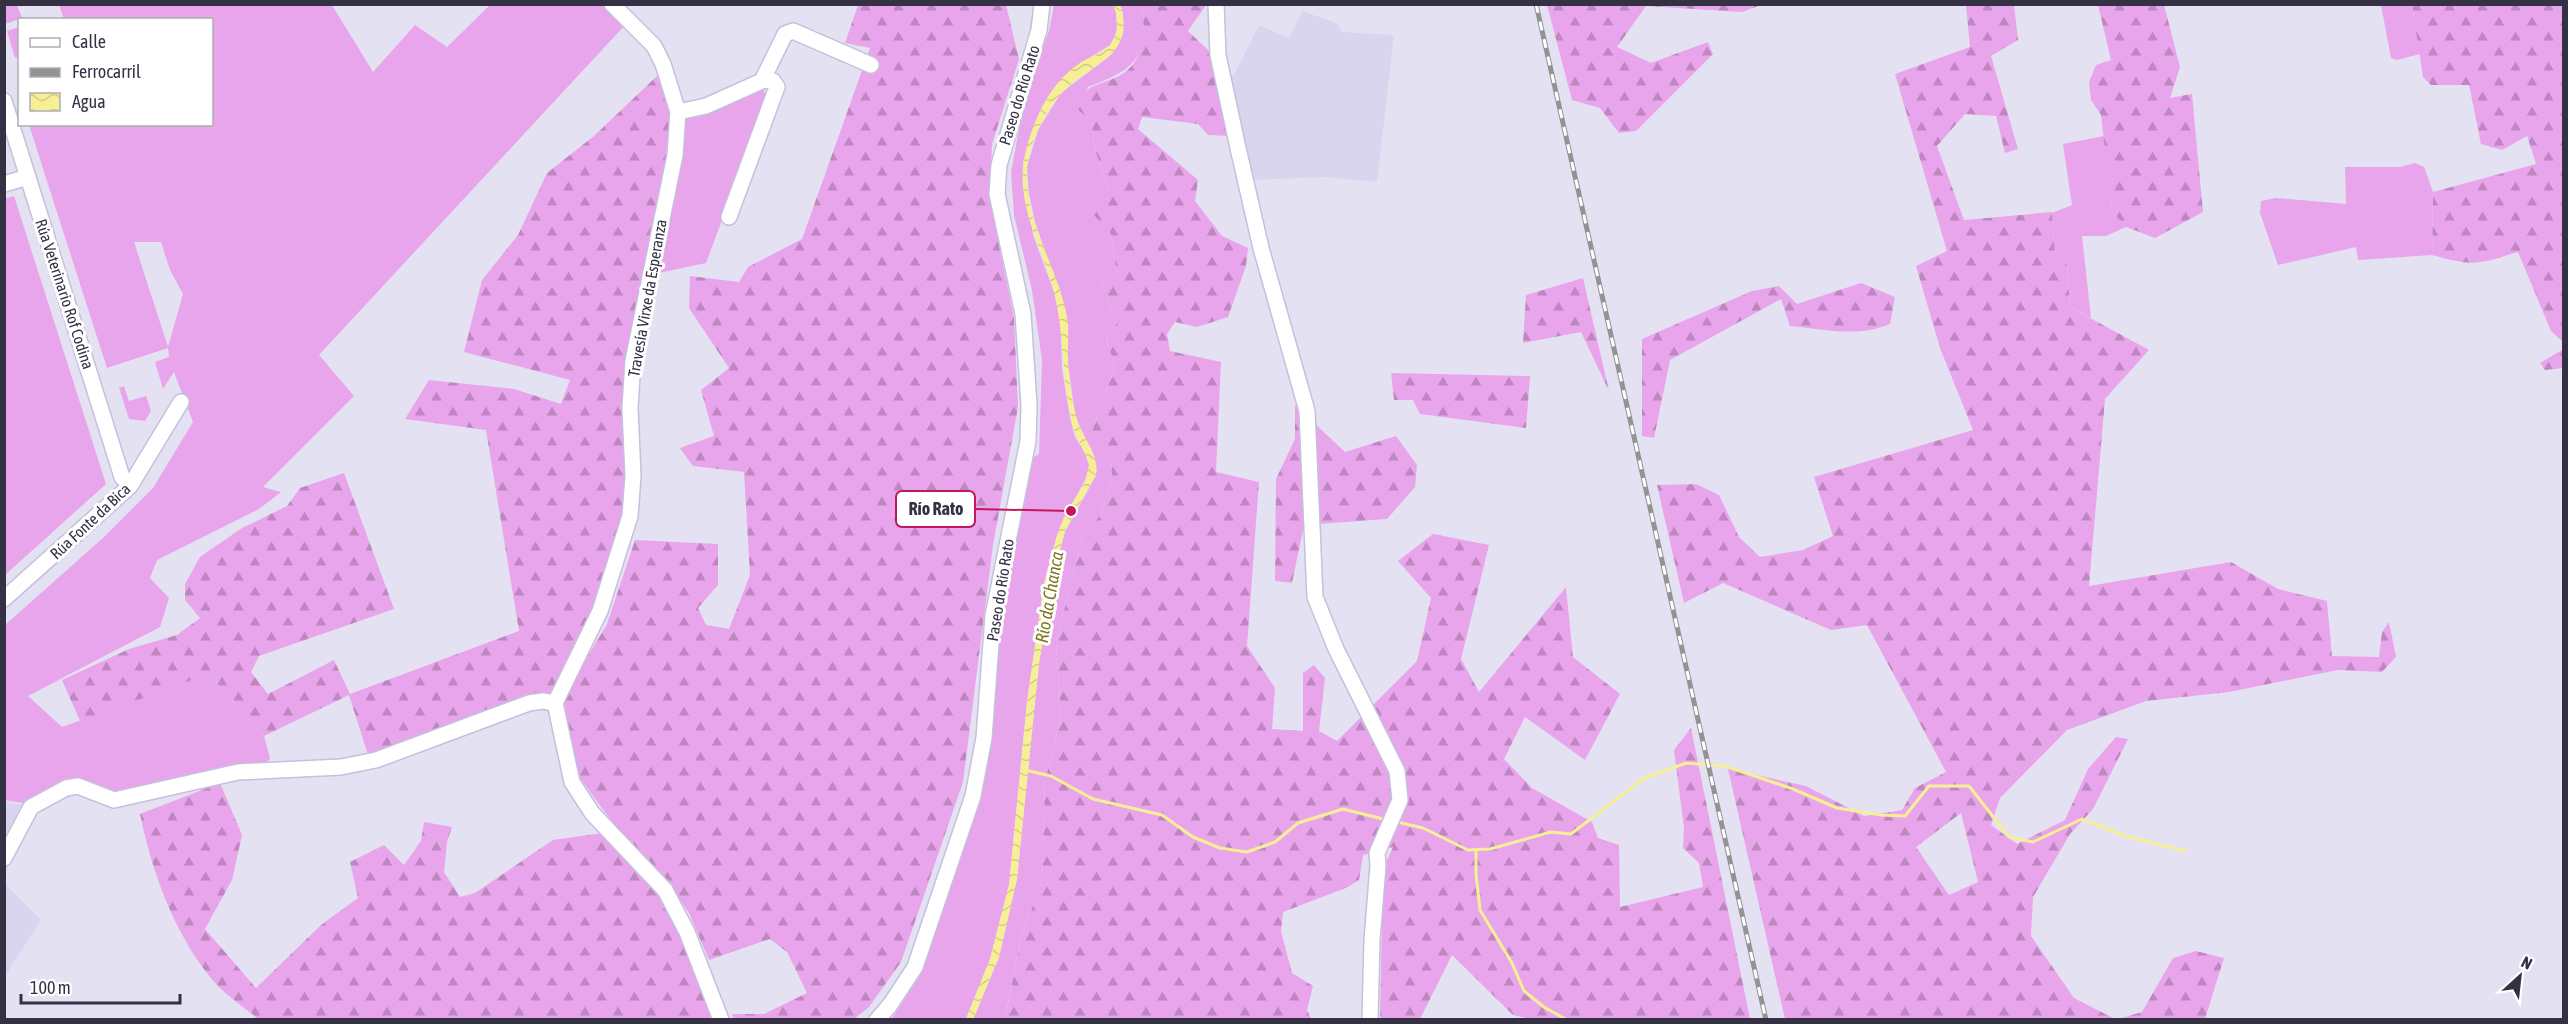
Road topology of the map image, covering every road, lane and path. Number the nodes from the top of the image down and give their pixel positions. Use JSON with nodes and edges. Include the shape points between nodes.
{"nodes":[{"id":1,"x":612,"y":4,"type":"edge"},
{"id":2,"x":1042,"y":4,"type":"edge"},
{"id":3,"x":1216,"y":4,"type":"edge"},
{"id":4,"x":871,"y":65,"type":"dead end"},
{"id":5,"x":762,"y":81,"type":"junction"},
{"id":6,"x":4,"y":101,"type":"edge"},
{"id":7,"x":678,"y":112,"type":"junction"},
{"id":8,"x":28,"y":177,"type":"junction"},
{"id":9,"x":4,"y":184,"type":"edge"},
{"id":10,"x":729,"y":217,"type":"dead end"},
{"id":11,"x":181,"y":402,"type":"dead end"},
{"id":12,"x":130,"y":486,"type":"junction"},
{"id":13,"x":4,"y":599,"type":"edge"},
{"id":14,"x":555,"y":703,"type":"junction"},
{"id":15,"x":6,"y":851,"type":"edge"},
{"id":16,"x":721,"y":1020,"type":"edge"},
{"id":17,"x":877,"y":1020,"type":"edge"},
{"id":18,"x":1370,"y":1020,"type":"edge"}],
"edges":[{"from":1,"to":7,"type":"street","name":"Travesía Virxe da Esperanza","via":[[654,46]]},
{"from":2,"to":17,"type":"street","name":"Paseo do Río Rato","via":[[1039,30],[999,165],[997,194],[1028,350],[1029,417],[1028,441],[993,616],[984,738],[973,796],[915,967]]},
{"from":3,"to":18,"type":"street","via":[[1218,55],[1235,135],[1261,248],[1307,411],[1315,597],[1336,649],[1397,771],[1400,800],[1377,853]]},
{"from":4,"to":5,"type":"street","via":[[793,31],[785,34]]},
{"from":5,"to":7,"type":"street","via":[[706,106]]},
{"from":5,"to":10,"type":"street","via":[[773,81],[777,87]]},
{"from":6,"to":8,"type":"street","name":"Rúa Veterinario Rof Codina"},
{"from":7,"to":14,"type":"street","name":"Travesía Virxe da Esperanza","via":[[675,154],[633,361],[630,516],[600,611]]},
{"from":8,"to":9,"type":"street"},
{"from":8,"to":12,"type":"street","name":"Rúa Veterinario Rof Codina","via":[[122,477]]},
{"from":11,"to":12,"type":"street","name":"Rúa Fonte da Bica"},
{"from":12,"to":13,"type":"street","name":"Rúa Fonte da Bica"},
{"from":14,"to":15,"type":"street","via":[[529,703],[376,760],[238,772],[114,800],[78,786],[66,788],[31,807]]},
{"from":14,"to":16,"type":"street","via":[[572,782],[592,813],[665,890],[687,932]]}]}
